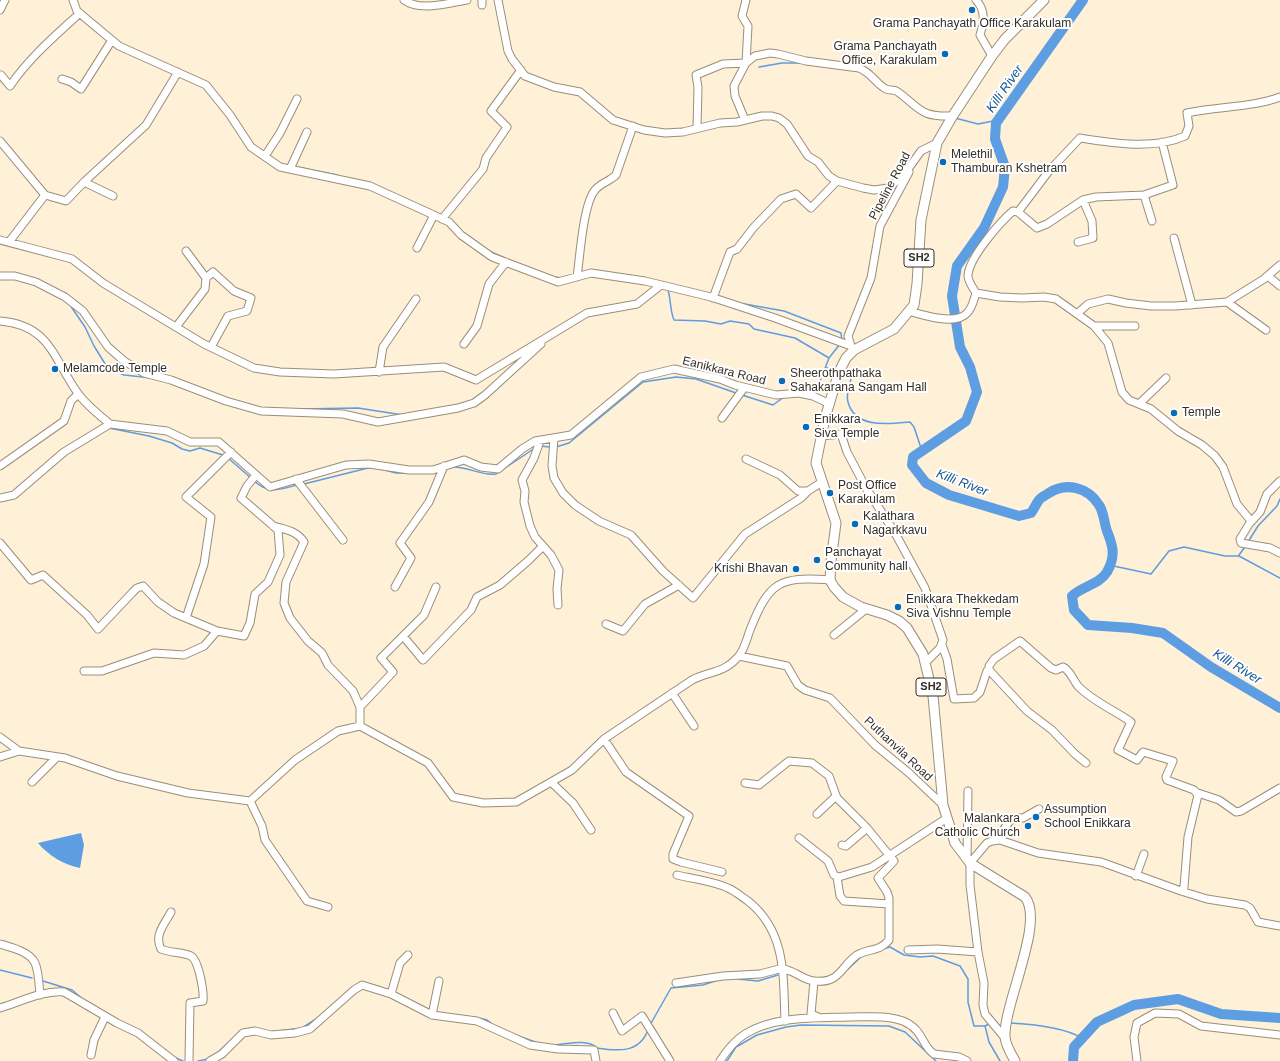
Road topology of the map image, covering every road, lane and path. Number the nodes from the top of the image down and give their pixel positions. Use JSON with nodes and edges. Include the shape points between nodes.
{"nodes":[{"id":1,"x":5,"y":0,"type":"edge"},
{"id":2,"x":73,"y":0,"type":"edge"},
{"id":3,"x":404,"y":0,"type":"edge"},
{"id":4,"x":467,"y":0,"type":"edge"},
{"id":5,"x":746,"y":0,"type":"edge"},
{"id":6,"x":976,"y":0,"type":"edge"},
{"id":7,"x":1044,"y":0,"type":"edge"},
{"id":8,"x":501,"y":2,"type":"edge"},
{"id":9,"x":0,"y":10,"type":"edge"},
{"id":10,"x":80,"y":13,"type":"junction"},
{"id":11,"x":112,"y":40,"type":"junction"},
{"id":12,"x":992,"y":56,"type":"junction"},
{"id":13,"x":746,"y":63,"type":"junction"},
{"id":14,"x":521,"y":70,"type":"junction"},
{"id":15,"x":178,"y":72,"type":"junction"},
{"id":16,"x":1,"y":75,"type":"edge"},
{"id":17,"x":62,"y":79,"type":"dead end"},
{"id":18,"x":1280,"y":97,"type":"edge"},
{"id":19,"x":297,"y":99,"type":"dead end"},
{"id":20,"x":952,"y":117,"type":"junction"},
{"id":21,"x":745,"y":120,"type":"junction"},
{"id":22,"x":633,"y":126,"type":"junction"},
{"id":23,"x":697,"y":128,"type":"junction"},
{"id":24,"x":307,"y":132,"type":"dead end"},
{"id":25,"x":0,"y":141,"type":"edge"},
{"id":26,"x":1162,"y":142,"type":"junction"},
{"id":27,"x":937,"y":143,"type":"junction"},
{"id":28,"x":921,"y":151,"type":"junction"},
{"id":29,"x":265,"y":156,"type":"junction"},
{"id":30,"x":290,"y":169,"type":"junction"},
{"id":31,"x":837,"y":181,"type":"junction"},
{"id":32,"x":84,"y":182,"type":"junction"},
{"id":33,"x":45,"y":195,"type":"junction"},
{"id":34,"x":1144,"y":195,"type":"junction"},
{"id":35,"x":113,"y":196,"type":"dead end"},
{"id":36,"x":1083,"y":200,"type":"junction"},
{"id":37,"x":1018,"y":212,"type":"junction"},
{"id":38,"x":434,"y":215,"type":"junction"},
{"id":39,"x":442,"y":219,"type":"junction"},
{"id":40,"x":1152,"y":221,"type":"dead end"},
{"id":41,"x":1174,"y":238,"type":"dead end"},
{"id":42,"x":0,"y":240,"type":"edge"},
{"id":43,"x":9,"y":242,"type":"junction"},
{"id":44,"x":1078,"y":242,"type":"dead end"},
{"id":45,"x":417,"y":248,"type":"dead end"},
{"id":46,"x":186,"y":251,"type":"dead end"},
{"id":47,"x":506,"y":262,"type":"junction"},
{"id":48,"x":1280,"y":265,"type":"edge"},
{"id":49,"x":0,"y":276,"type":"edge"},
{"id":50,"x":1268,"y":276,"type":"junction"},
{"id":51,"x":577,"y":277,"type":"junction"},
{"id":52,"x":206,"y":278,"type":"junction"},
{"id":53,"x":664,"y":286,"type":"junction"},
{"id":54,"x":1280,"y":286,"type":"edge"},
{"id":55,"x":976,"y":293,"type":"junction"},
{"id":56,"x":713,"y":298,"type":"junction"},
{"id":57,"x":416,"y":299,"type":"dead end"},
{"id":58,"x":1227,"y":302,"type":"junction"},
{"id":59,"x":1192,"y":305,"type":"junction"},
{"id":60,"x":909,"y":311,"type":"junction"},
{"id":61,"x":1078,"y":313,"type":"junction"},
{"id":62,"x":0,"y":321,"type":"edge"},
{"id":63,"x":1094,"y":326,"type":"junction"},
{"id":64,"x":1135,"y":326,"type":"dead end"},
{"id":65,"x":176,"y":327,"type":"junction"},
{"id":66,"x":1266,"y":330,"type":"dead end"},
{"id":67,"x":553,"y":333,"type":"junction"},
{"id":68,"x":464,"y":344,"type":"dead end"},
{"id":69,"x":850,"y":346,"type":"junction"},
{"id":70,"x":211,"y":347,"type":"junction"},
{"id":71,"x":379,"y":372,"type":"junction"},
{"id":72,"x":1166,"y":378,"type":"dead end"},
{"id":73,"x":741,"y":392,"type":"junction"},
{"id":74,"x":77,"y":394,"type":"junction"},
{"id":75,"x":830,"y":404,"type":"junction"},
{"id":76,"x":1140,"y":404,"type":"junction"},
{"id":77,"x":722,"y":418,"type":"dead end"},
{"id":78,"x":108,"y":425,"type":"junction"},
{"id":79,"x":821,"y":436,"type":"junction"},
{"id":80,"x":540,"y":441,"type":"junction"},
{"id":81,"x":553,"y":444,"type":"junction"},
{"id":82,"x":231,"y":452,"type":"junction"},
{"id":83,"x":746,"y":459,"type":"dead end"},
{"id":84,"x":0,"y":466,"type":"edge"},
{"id":85,"x":444,"y":466,"type":"junction"},
{"id":86,"x":253,"y":478,"type":"junction"},
{"id":87,"x":296,"y":479,"type":"junction"},
{"id":88,"x":1280,"y":481,"type":"edge"},
{"id":89,"x":822,"y":482,"type":"junction"},
{"id":90,"x":808,"y":491,"type":"junction"},
{"id":91,"x":0,"y":498,"type":"edge"},
{"id":92,"x":1251,"y":522,"type":"junction"},
{"id":93,"x":274,"y":526,"type":"junction"},
{"id":94,"x":343,"y":540,"type":"dead end"},
{"id":95,"x":0,"y":543,"type":"edge"},
{"id":96,"x":543,"y":546,"type":"junction"},
{"id":97,"x":1280,"y":553,"type":"edge"},
{"id":98,"x":830,"y":580,"type":"junction"},
{"id":99,"x":680,"y":585,"type":"junction"},
{"id":100,"x":395,"y":587,"type":"dead end"},
{"id":101,"x":436,"y":587,"type":"dead end"},
{"id":102,"x":558,"y":605,"type":"dead end"},
{"id":103,"x":866,"y":609,"type":"junction"},
{"id":104,"x":186,"y":618,"type":"junction"},
{"id":105,"x":606,"y":624,"type":"dead end"},
{"id":106,"x":217,"y":631,"type":"junction"},
{"id":107,"x":834,"y":635,"type":"dead end"},
{"id":108,"x":402,"y":636,"type":"junction"},
{"id":109,"x":942,"y":645,"type":"junction"},
{"id":110,"x":739,"y":656,"type":"junction"},
{"id":111,"x":926,"y":662,"type":"junction"},
{"id":112,"x":989,"y":670,"type":"junction"},
{"id":113,"x":84,"y":671,"type":"dead end"},
{"id":114,"x":672,"y":693,"type":"junction"},
{"id":115,"x":360,"y":707,"type":"junction"},
{"id":116,"x":360,"y":726,"type":"junction"},
{"id":117,"x":694,"y":726,"type":"dead end"},
{"id":118,"x":0,"y":737,"type":"edge"},
{"id":119,"x":604,"y":739,"type":"junction"},
{"id":120,"x":19,"y":752,"type":"junction"},
{"id":121,"x":0,"y":756,"type":"edge"},
{"id":122,"x":56,"y":758,"type":"junction"},
{"id":123,"x":1086,"y":763,"type":"dead end"},
{"id":124,"x":32,"y":782,"type":"dead end"},
{"id":125,"x":550,"y":782,"type":"junction"},
{"id":126,"x":745,"y":783,"type":"dead end"},
{"id":127,"x":1280,"y":788,"type":"edge"},
{"id":128,"x":968,"y":791,"type":"dead end"},
{"id":129,"x":1198,"y":793,"type":"junction"},
{"id":130,"x":837,"y":798,"type":"junction"},
{"id":131,"x":250,"y":802,"type":"junction"},
{"id":132,"x":943,"y":805,"type":"junction"},
{"id":133,"x":1039,"y":809,"type":"dead end"},
{"id":134,"x":817,"y":814,"type":"dead end"},
{"id":135,"x":947,"y":818,"type":"junction"},
{"id":136,"x":867,"y":828,"type":"junction"},
{"id":137,"x":591,"y":830,"type":"dead end"},
{"id":138,"x":799,"y":838,"type":"dead end"},
{"id":139,"x":996,"y":840,"type":"junction"},
{"id":140,"x":842,"y":845,"type":"dead end"},
{"id":141,"x":1144,"y":854,"type":"dead end"},
{"id":142,"x":890,"y":855,"type":"junction"},
{"id":143,"x":969,"y":861,"type":"junction"},
{"id":144,"x":722,"y":872,"type":"dead end"},
{"id":145,"x":677,"y":875,"type":"dead end"},
{"id":146,"x":1136,"y":876,"type":"junction"},
{"id":147,"x":837,"y":877,"type":"junction"},
{"id":148,"x":1181,"y":891,"type":"junction"},
{"id":149,"x":889,"y":904,"type":"junction"},
{"id":150,"x":328,"y":907,"type":"dead end"},
{"id":151,"x":171,"y":912,"type":"dead end"},
{"id":152,"x":1280,"y":926,"type":"edge"},
{"id":153,"x":0,"y":944,"type":"edge"},
{"id":154,"x":908,"y":950,"type":"dead end"},
{"id":155,"x":978,"y":952,"type":"junction"},
{"id":156,"x":408,"y":955,"type":"dead end"},
{"id":157,"x":783,"y":968,"type":"junction"},
{"id":158,"x":439,"y":981,"type":"dead end"},
{"id":159,"x":814,"y":981,"type":"junction"},
{"id":160,"x":676,"y":983,"type":"dead end"},
{"id":161,"x":391,"y":994,"type":"junction"},
{"id":162,"x":40,"y":995,"type":"junction"},
{"id":163,"x":0,"y":1008,"type":"edge"},
{"id":164,"x":613,"y":1013,"type":"dead end"},
{"id":165,"x":432,"y":1015,"type":"junction"},
{"id":166,"x":105,"y":1016,"type":"junction"},
{"id":167,"x":818,"y":1018,"type":"junction"},
{"id":168,"x":785,"y":1022,"type":"junction"},
{"id":169,"x":1280,"y":1035,"type":"edge"},
{"id":170,"x":1005,"y":1038,"type":"junction"},
{"id":171,"x":92,"y":1055,"type":"dead end"},
{"id":172,"x":174,"y":1061,"type":"edge"},
{"id":173,"x":189,"y":1061,"type":"edge"},
{"id":174,"x":210,"y":1061,"type":"edge"},
{"id":175,"x":596,"y":1061,"type":"edge"},
{"id":176,"x":670,"y":1061,"type":"edge"},
{"id":177,"x":720,"y":1061,"type":"edge"},
{"id":178,"x":967,"y":1061,"type":"edge"},
{"id":179,"x":1015,"y":1061,"type":"edge"},
{"id":180,"x":1137,"y":1061,"type":"edge"}],
"edges":[{"from":1,"to":9,"type":"street"},
{"from":2,"to":10,"type":"street"},
{"from":3,"to":4,"type":"street","via":[[416,5],[437,7]]},
{"from":5,"to":13,"type":"street","via":[[742,16],[748,26]]},
{"from":6,"to":12,"type":"street","via":[[984,12],[980,36]]},
{"from":7,"to":12,"type":"main road","number":"SH2","via":[[1005,39]]},
{"from":8,"to":14,"type":"street","via":[[508,51]]},
{"from":10,"to":11,"type":"street"},
{"from":10,"to":16,"type":"street","via":[[25,65],[10,86]]},
{"from":11,"to":15,"type":"street","via":[[119,46]]},
{"from":11,"to":17,"type":"street","via":[[81,89]]},
{"from":12,"to":20,"type":"main road","number":"SH2"},
{"from":13,"to":20,"type":"street","via":[[755,56],[770,53],[859,68],[871,74],[886,89],[898,92],[920,111],[934,116]]},
{"from":13,"to":21,"type":"street","via":[[734,86],[735,96]]},
{"from":13,"to":23,"type":"street","via":[[722,64],[696,75]]},
{"from":14,"to":22,"type":"street","via":[[525,76],[535,81],[580,92],[613,120]]},
{"from":14,"to":39,"type":"street","via":[[491,111],[507,127],[486,158],[483,169]]},
{"from":15,"to":29,"type":"street","via":[[206,85],[251,147]]},
{"from":15,"to":32,"type":"street","via":[[146,125]]},
{"from":18,"to":26,"type":"street","via":[[1187,113],[1189,126],[1185,136]]},
{"from":19,"to":29,"type":"street"},
{"from":20,"to":27,"type":"main road","number":"SH2"},
{"from":21,"to":23,"type":"street"},
{"from":21,"to":31,"type":"street","via":[[772,116],[783,121],[794,131],[808,156]]},
{"from":22,"to":23,"type":"street","via":[[665,133]]},
{"from":22,"to":51,"type":"street","via":[[616,175],[596,189],[590,200],[582,235]]},
{"from":24,"to":30,"type":"street"},
{"from":25,"to":33,"type":"street"},
{"from":26,"to":34,"type":"street","via":[[1173,185]]},
{"from":26,"to":37,"type":"street","via":[[1107,143],[1080,138],[1049,171]]},
{"from":27,"to":28,"type":"street"},
{"from":27,"to":60,"type":"main road","number":"SH2","via":[[921,220],[914,305]]},
{"from":28,"to":31,"type":"street","via":[[902,176],[888,188],[874,190]]},
{"from":28,"to":69,"type":"street","name":"Pipeline Road","via":[[880,226],[871,278],[848,336]]},
{"from":29,"to":30,"type":"street","via":[[280,167]]},
{"from":30,"to":38,"type":"street","via":[[370,186]]},
{"from":31,"to":56,"type":"street","via":[[811,208],[796,194],[782,199],[754,227],[737,249],[730,252]]},
{"from":32,"to":33,"type":"street","via":[[66,201]]},
{"from":32,"to":35,"type":"street"},
{"from":33,"to":43,"type":"street"},
{"from":34,"to":36,"type":"street","via":[[1112,198],[1100,196]]},
{"from":34,"to":40,"type":"street"},
{"from":36,"to":37,"type":"street","via":[[1037,228]]},
{"from":36,"to":44,"type":"street","via":[[1092,221],[1093,238]]},
{"from":37,"to":55,"type":"street","via":[[1012,211],[1003,220],[969,268],[968,278]]},
{"from":38,"to":39,"type":"street"},
{"from":38,"to":45,"type":"street"},
{"from":39,"to":47,"type":"street","via":[[492,257]]},
{"from":41,"to":59,"type":"street"},
{"from":42,"to":43,"type":"street"},
{"from":43,"to":65,"type":"street","via":[[72,259],[103,283]]},
{"from":46,"to":52,"type":"street"},
{"from":47,"to":51,"type":"street","via":[[558,282]]},
{"from":47,"to":68,"type":"street","via":[[489,284],[477,326]]},
{"from":48,"to":50,"type":"street"},
{"from":49,"to":67,"type":"street","via":[[15,276],[36,282],[65,297],[83,312],[108,347],[144,373],[262,411],[343,414],[378,422],[458,408],[474,403],[485,395]]},
{"from":50,"to":54,"type":"street"},
{"from":50,"to":58,"type":"street"},
{"from":51,"to":53,"type":"street","via":[[591,273]]},
{"from":52,"to":65,"type":"street","via":[[205,289]]},
{"from":52,"to":70,"type":"street","via":[[213,272],[234,291],[251,298],[247,311],[228,316]]},
{"from":53,"to":56,"type":"street"},
{"from":53,"to":67,"type":"street","via":[[637,304],[587,313]]},
{"from":55,"to":60,"type":"street","via":[[968,313],[958,317],[933,318]]},
{"from":55,"to":61,"type":"street","via":[[1056,299]]},
{"from":56,"to":69,"type":"street"},
{"from":57,"to":71,"type":"street","via":[[383,347]]},
{"from":58,"to":59,"type":"street"},
{"from":58,"to":66,"type":"street"},
{"from":59,"to":61,"type":"street","via":[[1151,306],[1108,299],[1088,304]]},
{"from":60,"to":69,"type":"main road","number":"SH2","via":[[894,329]]},
{"from":61,"to":63,"type":"street"},
{"from":62,"to":74,"type":"street","via":[[14,322],[34,331],[53,350]]},
{"from":63,"to":64,"type":"street"},
{"from":63,"to":76,"type":"street","via":[[1108,343],[1122,392],[1129,400]]},
{"from":65,"to":70,"type":"street"},
{"from":67,"to":71,"type":"street","via":[[476,380],[444,367]]},
{"from":69,"to":75,"type":"main road","number":"SH2"},
{"from":70,"to":71,"type":"street","via":[[254,368],[280,372]]},
{"from":72,"to":76,"type":"street"},
{"from":73,"to":75,"type":"street","name":"Eanikkara Road","via":[[776,396],[793,392],[816,397]]},
{"from":73,"to":77,"type":"street"},
{"from":73,"to":81,"type":"street","name":"Eanikkara Road","via":[[720,379],[674,369],[641,377],[571,435]]},
{"from":74,"to":78,"type":"street"},
{"from":74,"to":84,"type":"street","via":[[68,406],[64,422]]},
{"from":75,"to":79,"type":"main road","number":"SH2"},
{"from":76,"to":92,"type":"street","via":[[1151,409],[1215,456],[1223,467],[1236,504],[1249,516]]},
{"from":78,"to":82,"type":"street","name":"Eanikkara Road","via":[[167,431],[190,442],[218,442]]},
{"from":78,"to":91,"type":"street","via":[[64,452],[14,495]]},
{"from":79,"to":89,"type":"main road","number":"SH2","via":[[816,463]]},
{"from":79,"to":109,"type":"street","via":[[841,434],[847,452],[866,488],[895,533],[925,588],[943,640]]},
{"from":80,"to":81,"type":"street","name":"Eanikkara Road"},
{"from":80,"to":85,"type":"street","name":"Eanikkara Road","via":[[535,441],[522,449],[498,469],[481,467],[464,460]]},
{"from":80,"to":96,"type":"street","via":[[522,480],[530,526]]},
{"from":81,"to":99,"type":"street","via":[[554,478],[563,493],[575,505],[599,521],[631,534],[663,571]]},
{"from":82,"to":86,"type":"street","name":"Eanikkara Road"},
{"from":82,"to":104,"type":"street","via":[[186,498],[211,517],[204,564]]},
{"from":83,"to":90,"type":"street","via":[[780,475],[798,491]]},
{"from":85,"to":87,"type":"street","name":"Eanikkara Road","via":[[433,470],[409,470],[369,464],[346,465]]},
{"from":85,"to":100,"type":"street","via":[[429,502],[400,543],[411,558]]},
{"from":86,"to":87,"type":"street","name":"Eanikkara Road","via":[[270,487]]},
{"from":86,"to":93,"type":"street","via":[[241,498]]},
{"from":87,"to":94,"type":"street"},
{"from":88,"to":92,"type":"street","via":[[1267,494],[1260,512]]},
{"from":89,"to":90,"type":"street"},
{"from":89,"to":98,"type":"main road","number":"SH2","via":[[836,523]]},
{"from":90,"to":99,"type":"street","via":[[745,534],[694,598]]},
{"from":92,"to":97,"type":"street","via":[[1240,543],[1270,548]]},
{"from":93,"to":106,"type":"street","via":[[278,530],[280,555],[268,582],[255,594],[250,623],[244,636]]},
{"from":93,"to":115,"type":"street","via":[[300,536],[304,542],[286,582],[284,603],[290,618],[353,691]]},
{"from":95,"to":104,"type":"street","via":[[30,580],[43,575],[87,615],[98,629],[132,592],[143,586],[158,602]]},
{"from":96,"to":102,"type":"street","via":[[559,570]]},
{"from":96,"to":108,"type":"street","via":[[500,585],[477,597],[471,610],[423,660]]},
{"from":98,"to":103,"type":"main road","number":"SH2","via":[[843,597]]},
{"from":98,"to":110,"type":"street","via":[[801,578],[770,591],[759,608]]},
{"from":99,"to":105,"type":"street","via":[[645,604],[623,632]]},
{"from":101,"to":108,"type":"street","via":[[424,615]]},
{"from":103,"to":107,"type":"street"},
{"from":103,"to":111,"type":"main road","number":"SH2","via":[[887,615],[907,628]]},
{"from":104,"to":106,"type":"street"},
{"from":106,"to":113,"type":"street","via":[[204,646],[184,656],[154,653],[102,671]]},
{"from":108,"to":115,"type":"street","via":[[381,658],[393,672]]},
{"from":109,"to":111,"type":"street"},
{"from":109,"to":112,"type":"street","via":[[949,667],[954,699],[974,698],[980,692]]},
{"from":110,"to":114,"type":"street","via":[[719,672],[700,676]]},
{"from":110,"to":132,"type":"street","name":"Puthanvila Road","via":[[787,666],[798,685],[830,698],[875,745]]},
{"from":111,"to":132,"type":"main road","number":"SH2","via":[[933,696]]},
{"from":112,"to":123,"type":"street","via":[[1027,711],[1052,730]]},
{"from":112,"to":129,"type":"street","via":[[994,659],[1019,642],[1051,668],[1067,668],[1073,680],[1085,693],[1131,722],[1118,750],[1136,760],[1143,752],[1172,761],[1167,780]]},
{"from":114,"to":117,"type":"street"},
{"from":114,"to":119,"type":"street"},
{"from":115,"to":116,"type":"street"},
{"from":116,"to":125,"type":"street","via":[[428,763],[453,797],[483,803],[516,802]]},
{"from":116,"to":131,"type":"street","via":[[338,731],[295,760]]},
{"from":118,"to":120,"type":"street"},
{"from":119,"to":125,"type":"street","via":[[572,770]]},
{"from":119,"to":144,"type":"street","via":[[626,772],[689,816],[673,859]]},
{"from":120,"to":121,"type":"street"},
{"from":120,"to":122,"type":"street"},
{"from":122,"to":124,"type":"street"},
{"from":122,"to":131,"type":"street","via":[[65,758],[117,776],[188,793]]},
{"from":125,"to":137,"type":"street","via":[[573,803]]},
{"from":126,"to":130,"type":"street","via":[[759,785],[789,761],[812,763],[829,776]]},
{"from":127,"to":129,"type":"street","via":[[1236,812],[1221,801]]},
{"from":128,"to":143,"type":"street"},
{"from":129,"to":148,"type":"street","via":[[1188,837],[1185,886]]},
{"from":130,"to":134,"type":"street"},
{"from":130,"to":136,"type":"street"},
{"from":131,"to":150,"type":"street","via":[[262,826],[265,840],[307,901]]},
{"from":132,"to":135,"type":"main road","number":"SH2"},
{"from":133,"to":139,"type":"street","via":[[1023,818],[1012,818]]},
{"from":135,"to":142,"type":"street"},
{"from":135,"to":143,"type":"main road","number":"SH2","via":[[955,843]]},
{"from":136,"to":140,"type":"street","via":[[846,846]]},
{"from":136,"to":142,"type":"street"},
{"from":138,"to":147,"type":"street","via":[[828,861]]},
{"from":139,"to":143,"type":"street","via":[[987,843]]},
{"from":139,"to":146,"type":"street","via":[[1038,853],[1101,862]]},
{"from":141,"to":146,"type":"street"},
{"from":142,"to":147,"type":"street","via":[[872,867]]},
{"from":142,"to":149,"type":"street","via":[[894,861],[878,878],[887,892]]},
{"from":143,"to":155,"type":"street"},
{"from":143,"to":170,"type":"main road","number":"SH2","via":[[1025,897],[1030,906],[1031,922],[1006,1023]]},
{"from":145,"to":157,"type":"street","via":[[728,888],[759,910],[776,937]]},
{"from":146,"to":148,"type":"street"},
{"from":147,"to":149,"type":"street","via":[[840,896],[844,901]]},
{"from":148,"to":152,"type":"street","via":[[1207,899],[1245,905],[1250,908],[1258,922]]},
{"from":149,"to":159,"type":"street","via":[[890,940],[883,947],[858,955],[839,975],[829,980]]},
{"from":151,"to":173,"type":"street","via":[[158,934],[157,942],[161,949],[191,956],[195,960],[204,992],[203,1000],[190,1003]]},
{"from":153,"to":162,"type":"street","via":[[16,949],[35,963]]},
{"from":154,"to":155,"type":"street"},
{"from":155,"to":170,"type":"street","via":[[984,983],[983,1005],[989,1019]]},
{"from":156,"to":161,"type":"street","via":[[400,963]]},
{"from":157,"to":159,"type":"street"},
{"from":157,"to":160,"type":"street","via":[[760,974]]},
{"from":157,"to":168,"type":"street"},
{"from":158,"to":165,"type":"street"},
{"from":159,"to":167,"type":"street","via":[[812,1014]]},
{"from":161,"to":165,"type":"street"},
{"from":161,"to":174,"type":"street","via":[[359,986],[310,1029],[271,1035],[255,1030],[243,1033],[222,1054]]},
{"from":162,"to":163,"type":"street"},
{"from":162,"to":166,"type":"street","via":[[64,992]]},
{"from":164,"to":176,"type":"street","via":[[622,1031],[642,1016]]},
{"from":165,"to":175,"type":"street","via":[[477,1022],[530,1045],[558,1050],[594,1050]]},
{"from":166,"to":171,"type":"street","via":[[94,1040]]},
{"from":166,"to":172,"type":"street","via":[[143,1037]]},
{"from":167,"to":168,"type":"street"},
{"from":167,"to":178,"type":"street","via":[[886,1017],[903,1021],[918,1031],[934,1054],[959,1057]]},
{"from":168,"to":177,"type":"street","via":[[769,1024],[745,1034],[732,1043]]},
{"from":169,"to":180,"type":"street","via":[[1201,1026],[1179,1014],[1155,1013],[1137,1023],[1134,1037]]},
{"from":170,"to":179,"type":"main road","number":"SH2"}]}
